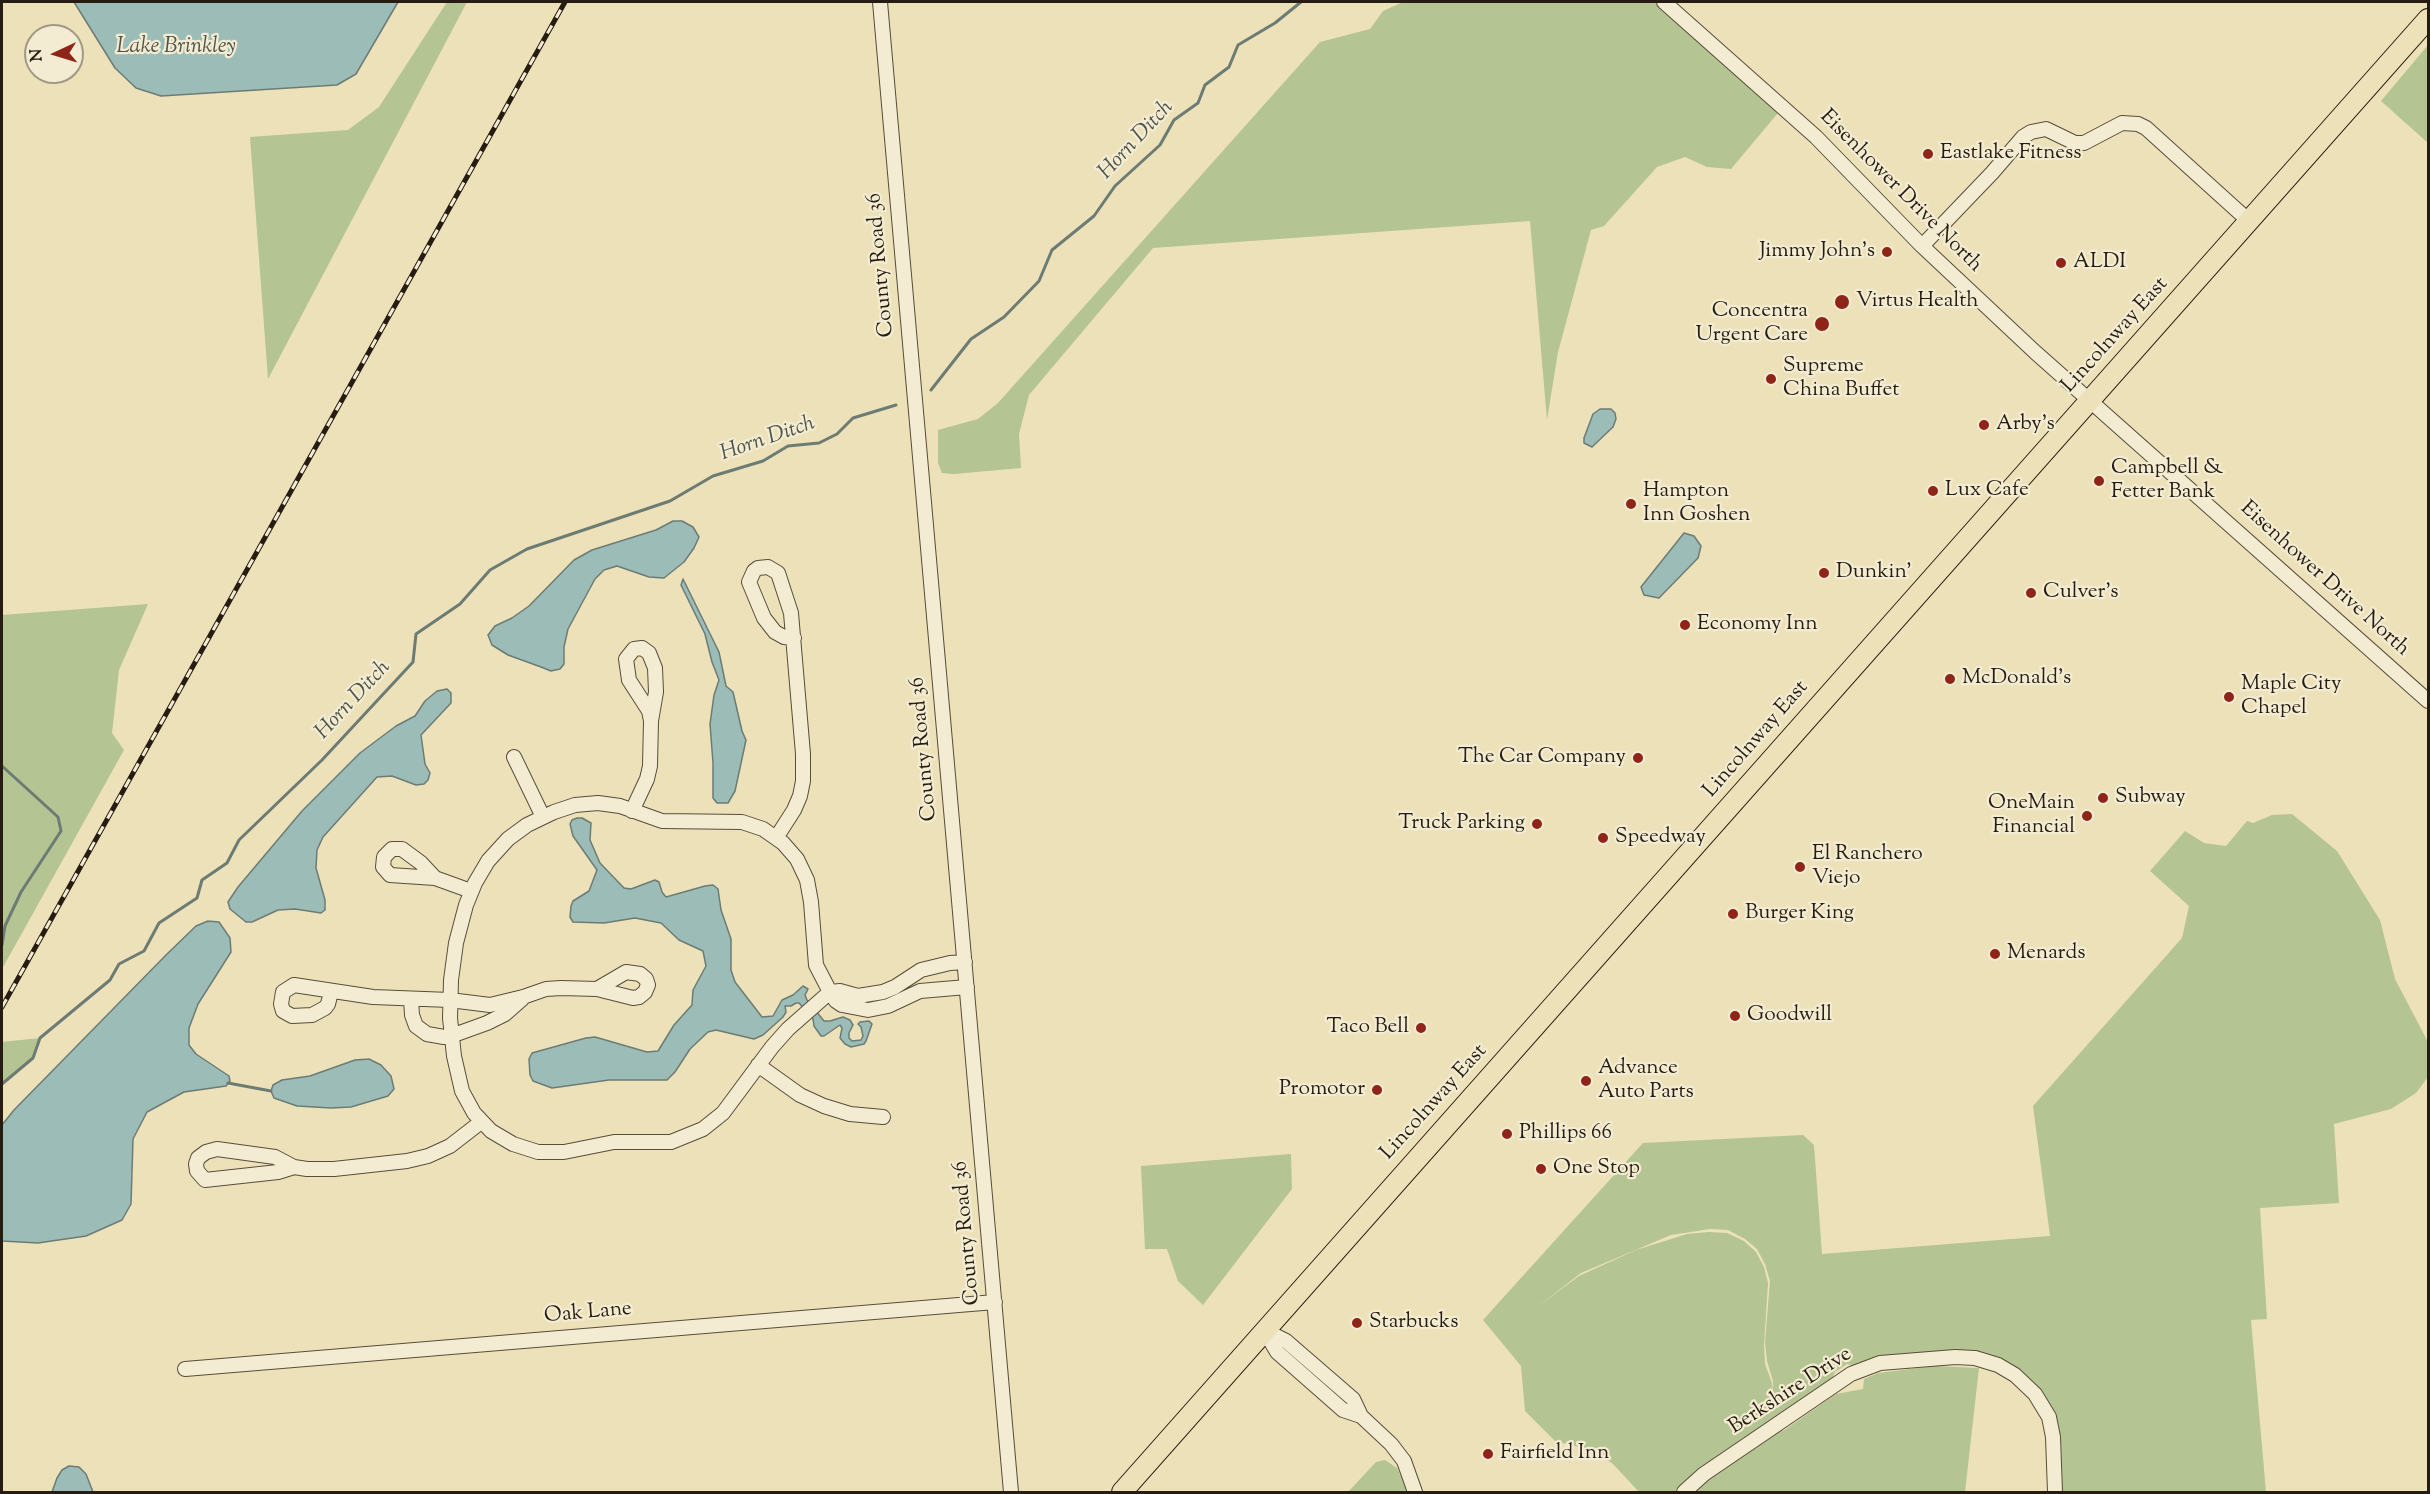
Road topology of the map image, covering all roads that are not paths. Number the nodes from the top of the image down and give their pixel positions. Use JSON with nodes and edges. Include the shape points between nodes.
{"nodes":[{"id":1,"x":880,"y":2,"type":"edge"},
{"id":2,"x":1664,"y":2,"type":"edge"},
{"id":3,"x":2428,"y":19,"type":"edge"},
{"id":4,"x":2250,"y":222,"type":"junction"},
{"id":5,"x":1922,"y":246,"type":"junction"},
{"id":6,"x":2090,"y":401,"type":"junction"},
{"id":7,"x":794,"y":638,"type":"junction"},
{"id":8,"x":2428,"y":701,"type":"edge"},
{"id":9,"x":651,"y":721,"type":"dead end"},
{"id":10,"x":514,"y":757,"type":"dead end"},
{"id":11,"x":633,"y":811,"type":"junction"},
{"id":12,"x":543,"y":817,"type":"junction"},
{"id":13,"x":776,"y":838,"type":"junction"},
{"id":14,"x":435,"y":878,"type":"dead end"},
{"id":15,"x":471,"y":891,"type":"junction"},
{"id":16,"x":965,"y":962,"type":"junction"},
{"id":17,"x":968,"y":987,"type":"junction"},
{"id":18,"x":597,"y":989,"type":"dead end"},
{"id":19,"x":331,"y":992,"type":"dead end"},
{"id":20,"x":830,"y":992,"type":"junction"},
{"id":21,"x":523,"y":997,"type":"junction"},
{"id":22,"x":411,"y":999,"type":"junction"},
{"id":23,"x":450,"y":1000,"type":"junction"},
{"id":24,"x":451,"y":1036,"type":"junction"},
{"id":25,"x":758,"y":1065,"type":"junction"},
{"id":26,"x":883,"y":1117,"type":"dead end"},
{"id":27,"x":481,"y":1122,"type":"junction"},
{"id":28,"x":294,"y":1167,"type":"junction"},
{"id":29,"x":995,"y":1302,"type":"junction"},
{"id":30,"x":1264,"y":1330,"type":"junction"},
{"id":31,"x":185,"y":1369,"type":"dead end"},
{"id":32,"x":1011,"y":1492,"type":"edge"},
{"id":33,"x":1122,"y":1492,"type":"edge"},
{"id":34,"x":1415,"y":1492,"type":"edge"},
{"id":35,"x":1684,"y":1492,"type":"edge"},
{"id":36,"x":2055,"y":1492,"type":"edge"}],
"edges":[{"from":1,"to":16,"type":"street","name":"County Road 36"},
{"from":2,"to":5,"type":"street","name":"Eisenhower Drive North","via":[[1816,137]]},
{"from":3,"to":4,"type":"highway","name":"Lincolnway East"},
{"from":4,"to":5,"type":"street","via":[[2146,128],[2122,123],[2076,143],[2046,129],[2031,132]]},
{"from":4,"to":6,"type":"highway","name":"Lincolnway East"},
{"from":5,"to":6,"type":"street","name":"Eisenhower Drive North"},
{"from":6,"to":8,"type":"street","name":"Eisenhower Drive North"},
{"from":6,"to":30,"type":"highway","name":"Lincolnway East"},
{"from":7,"to":7,"type":"street","via":[[792,613],[778,573],[768,567],[758,568],[749,582],[764,618],[775,632]]},
{"from":7,"to":13,"type":"street","via":[[803,781],[794,810]]},
{"from":9,"to":11,"type":"street","via":[[650,766]]},
{"from":10,"to":12,"type":"street"},
{"from":11,"to":12,"type":"street","via":[[598,802],[574,805]]},
{"from":11,"to":13,"type":"street","via":[[662,821],[742,822]]},
{"from":12,"to":15,"type":"street","via":[[508,839],[480,872]]},
{"from":13,"to":20,"type":"street","via":[[796,859],[807,880],[816,965]]},
{"from":14,"to":15,"type":"street"},
{"from":15,"to":23,"type":"street","via":[[456,943]]},
{"from":16,"to":17,"type":"street","name":"County Road 36"},
{"from":16,"to":20,"type":"street","via":[[921,970],[895,987],[869,995]]},
{"from":17,"to":20,"type":"street","via":[[920,991],[888,1006],[868,1010],[842,1005]]},
{"from":17,"to":29,"type":"street","name":"County Road 36"},
{"from":18,"to":21,"type":"street","via":[[546,988]]},
{"from":19,"to":22,"type":"street"},
{"from":20,"to":25,"type":"street","via":[[788,1029]]},
{"from":21,"to":23,"type":"street","via":[[490,1005]]},
{"from":21,"to":24,"type":"street","via":[[505,1014]]},
{"from":22,"to":23,"type":"street"},
{"from":22,"to":24,"type":"street","via":[[412,1015],[422,1031]]},
{"from":23,"to":24,"type":"street"},
{"from":24,"to":27,"type":"street","via":[[462,1091]]},
{"from":25,"to":26,"type":"street","via":[[800,1095],[824,1106],[850,1114]]},
{"from":25,"to":27,"type":"street","via":[[713,1122],[671,1142],[614,1142],[564,1152],[538,1152],[513,1144]]},
{"from":27,"to":28,"type":"street","via":[[450,1146],[419,1159],[334,1169]]},
{"from":28,"to":28,"type":"street","via":[[275,1157],[216,1149],[206,1152],[196,1164],[205,1180]]},
{"from":29,"to":31,"type":"street","name":"Oak Lane"},
{"from":29,"to":32,"type":"street","name":"County Road 36"},
{"from":30,"to":33,"type":"highway","name":"Lincolnway East"},
{"from":30,"to":34,"type":"street","via":[[1286,1341],[1353,1399],[1361,1416],[1404,1461]]},
{"from":35,"to":36,"type":"street","name":"Berkshire Drive","via":[[1704,1474],[1851,1374],[1880,1363],[1955,1357],[1998,1365],[2035,1394],[2049,1417]]}]}
